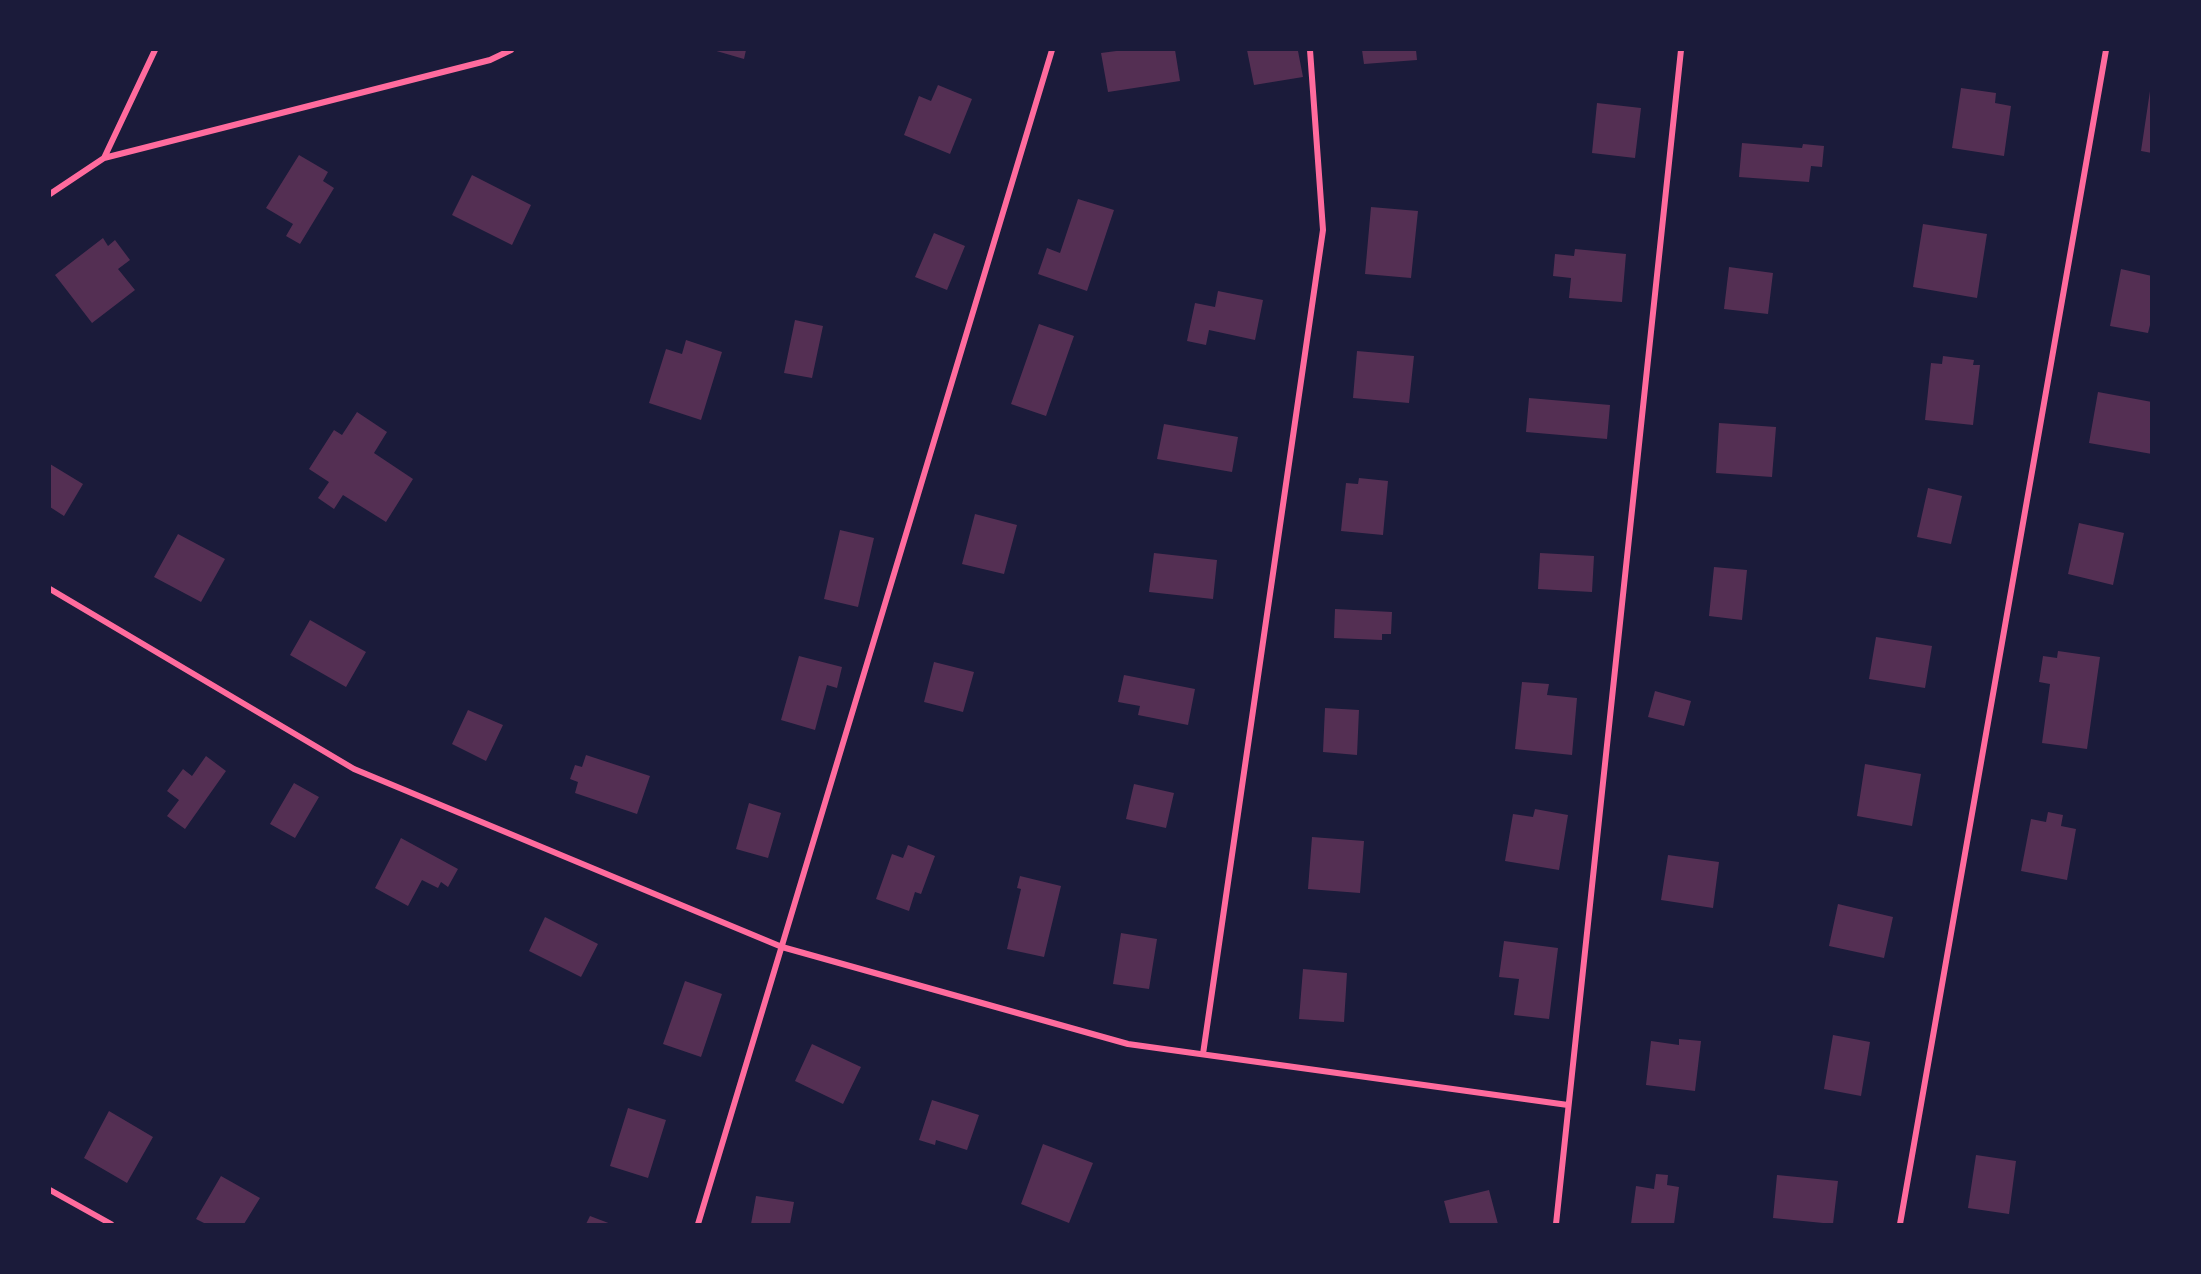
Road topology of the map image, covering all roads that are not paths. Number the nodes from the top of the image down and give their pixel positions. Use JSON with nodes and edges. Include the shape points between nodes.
{"nodes":[{"id":1,"x":155,"y":50,"type":"edge"},
{"id":2,"x":511,"y":50,"type":"edge"},
{"id":3,"x":1052,"y":50,"type":"edge"},
{"id":4,"x":1310,"y":50,"type":"edge"},
{"id":5,"x":1681,"y":50,"type":"edge"},
{"id":6,"x":2106,"y":50,"type":"edge"},
{"id":7,"x":104,"y":158,"type":"junction"},
{"id":8,"x":50,"y":194,"type":"edge"},
{"id":9,"x":50,"y":589,"type":"edge"},
{"id":10,"x":782,"y":947,"type":"junction"},
{"id":11,"x":1203,"y":1054,"type":"junction"},
{"id":12,"x":1568,"y":1106,"type":"junction"},
{"id":13,"x":50,"y":1190,"type":"edge"},
{"id":14,"x":111,"y":1224,"type":"edge"},
{"id":15,"x":698,"y":1224,"type":"edge"},
{"id":16,"x":1556,"y":1224,"type":"edge"},
{"id":17,"x":1900,"y":1224,"type":"edge"}],
"edges":[{"from":1,"to":7,"type":"street"},
{"from":2,"to":7,"type":"street","via":[[490,60]]},
{"from":3,"to":10,"type":"street"},
{"from":4,"to":11,"type":"street","via":[[1323,230]]},
{"from":5,"to":12,"type":"street"},
{"from":6,"to":17,"type":"street"},
{"from":7,"to":8,"type":"street"},
{"from":9,"to":10,"type":"street","via":[[354,769]]},
{"from":10,"to":11,"type":"street","via":[[1128,1044]]},
{"from":10,"to":15,"type":"street"},
{"from":11,"to":12,"type":"street"},
{"from":12,"to":16,"type":"street"},
{"from":13,"to":14,"type":"street"}]}
